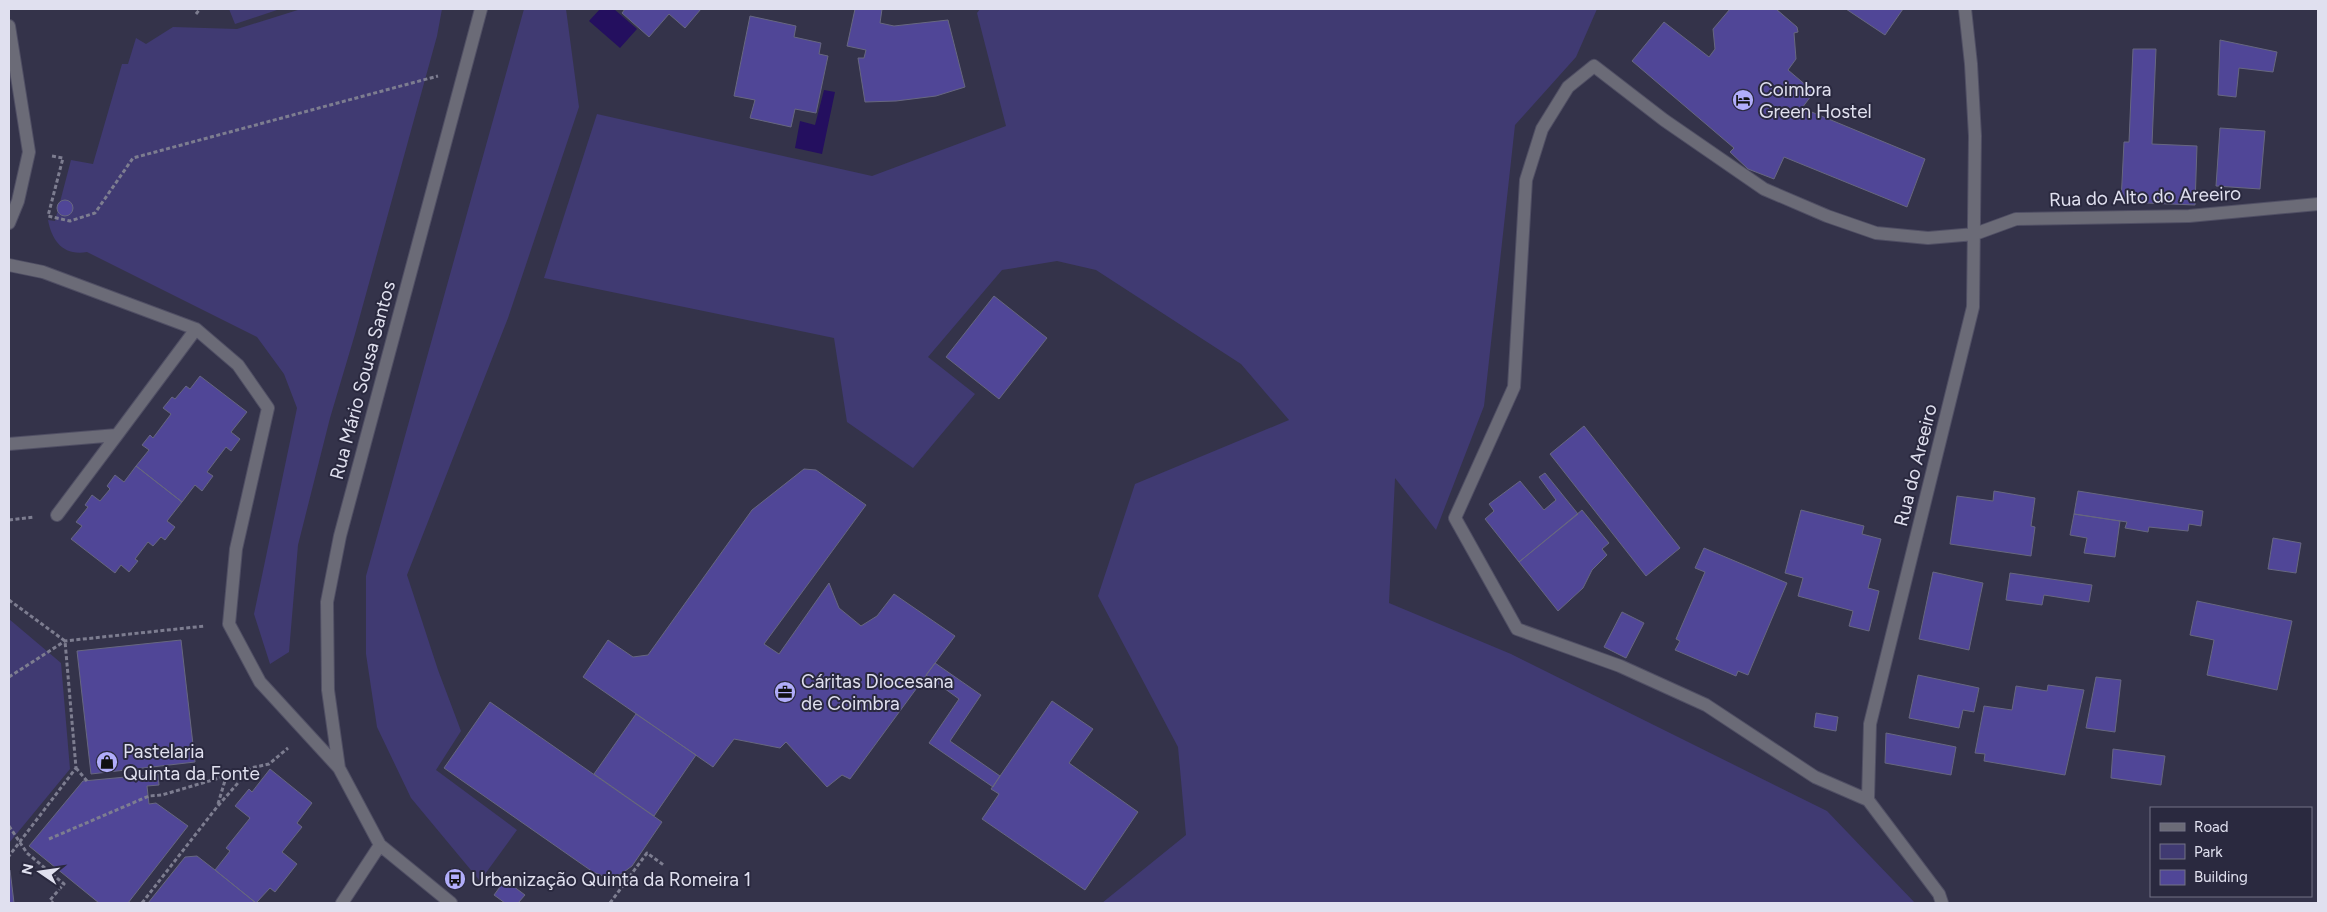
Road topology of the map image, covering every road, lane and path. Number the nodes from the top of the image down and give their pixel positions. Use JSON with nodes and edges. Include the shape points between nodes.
{"nodes":[{"id":1,"x":200,"y":9,"type":"edge"},
{"id":2,"x":481,"y":9,"type":"edge"},
{"id":3,"x":1965,"y":9,"type":"edge"},
{"id":4,"x":196,"y":14,"type":"dead end"},
{"id":5,"x":9,"y":26,"type":"edge"},
{"id":6,"x":465,"y":69,"type":"junction"},
{"id":7,"x":54,"y":193,"type":"dead end"},
{"id":8,"x":2318,"y":204,"type":"edge"},
{"id":9,"x":9,"y":223,"type":"edge"},
{"id":10,"x":1975,"y":234,"type":"junction"},
{"id":11,"x":9,"y":265,"type":"edge"},
{"id":12,"x":196,"y":329,"type":"junction"},
{"id":13,"x":117,"y":435,"type":"junction"},
{"id":14,"x":9,"y":444,"type":"edge"},
{"id":15,"x":57,"y":515,"type":"dead end"},
{"id":16,"x":9,"y":600,"type":"edge"},
{"id":17,"x":206,"y":626,"type":"dead end"},
{"id":18,"x":65,"y":641,"type":"junction"},
{"id":19,"x":9,"y":677,"type":"edge"},
{"id":20,"x":307,"y":733,"type":"junction"},
{"id":21,"x":76,"y":768,"type":"junction"},
{"id":22,"x":339,"y":768,"type":"junction"},
{"id":23,"x":88,"y":781,"type":"dead end"},
{"id":24,"x":1868,"y":800,"type":"junction"},
{"id":25,"x":217,"y":807,"type":"junction"},
{"id":26,"x":9,"y":826,"type":"edge"},
{"id":27,"x":49,"y":839,"type":"dead end"},
{"id":28,"x":19,"y":842,"type":"junction"},
{"id":29,"x":380,"y":845,"type":"junction"},
{"id":30,"x":9,"y":856,"type":"edge"},
{"id":31,"x":666,"y":866,"type":"dead end"},
{"id":32,"x":50,"y":902,"type":"edge"},
{"id":33,"x":142,"y":903,"type":"edge"},
{"id":34,"x":342,"y":903,"type":"edge"},
{"id":35,"x":451,"y":903,"type":"edge"},
{"id":36,"x":610,"y":903,"type":"edge"},
{"id":37,"x":1942,"y":903,"type":"edge"}],
"edges":[{"from":1,"to":4,"type":"path"},
{"from":2,"to":6,"type":"street","name":"Rua Mário Sousa Santos"},
{"from":3,"to":10,"type":"street","name":"Rua do Areeiro","via":[[1975,136]]},
{"from":5,"to":9,"type":"street","via":[[29,152],[18,201]]},
{"from":6,"to":7,"type":"path","via":[[133,158],[95,212],[70,221],[48,216]]},
{"from":6,"to":22,"type":"street","name":"Rua Mário Sousa Santos","via":[[340,536],[328,602],[328,690]]},
{"from":8,"to":10,"type":"street","name":"Rua do Alto do Areeiro","via":[[2189,216],[2016,219]]},
{"from":10,"to":24,"type":"street","name":"Rua do Areeiro","via":[[1974,307],[1870,724]]},
{"from":10,"to":24,"type":"street","name":"Rua do Alto do Areeiro","via":[[1928,238],[1876,232],[1773,193],[1664,120],[1594,66],[1568,88],[1542,129],[1526,180],[1514,387],[1455,518],[1517,629],[1620,666],[1706,705],[1815,776]]},
{"from":11,"to":12,"type":"street","via":[[43,272]]},
{"from":12,"to":13,"type":"street"},
{"from":12,"to":20,"type":"street","via":[[238,364],[268,408],[236,549],[230,624],[260,682]]},
{"from":13,"to":14,"type":"street"},
{"from":13,"to":15,"type":"street"},
{"from":16,"to":18,"type":"path"},
{"from":17,"to":18,"type":"path"},
{"from":18,"to":19,"type":"path"},
{"from":18,"to":21,"type":"path"},
{"from":20,"to":22,"type":"street"},
{"from":20,"to":25,"type":"path","via":[[269,764],[252,768]]},
{"from":21,"to":23,"type":"path"},
{"from":21,"to":28,"type":"path"},
{"from":22,"to":29,"type":"street"},
{"from":24,"to":37,"type":"street","via":[[1939,894]]},
{"from":25,"to":27,"type":"path","via":[[226,776],[162,796],[148,796]]},
{"from":25,"to":33,"type":"path"},
{"from":26,"to":28,"type":"path"},
{"from":28,"to":30,"type":"path"},
{"from":28,"to":32,"type":"path","via":[[64,884]]},
{"from":29,"to":34,"type":"street"},
{"from":29,"to":35,"type":"street"},
{"from":31,"to":36,"type":"path","via":[[647,853]]}]}
